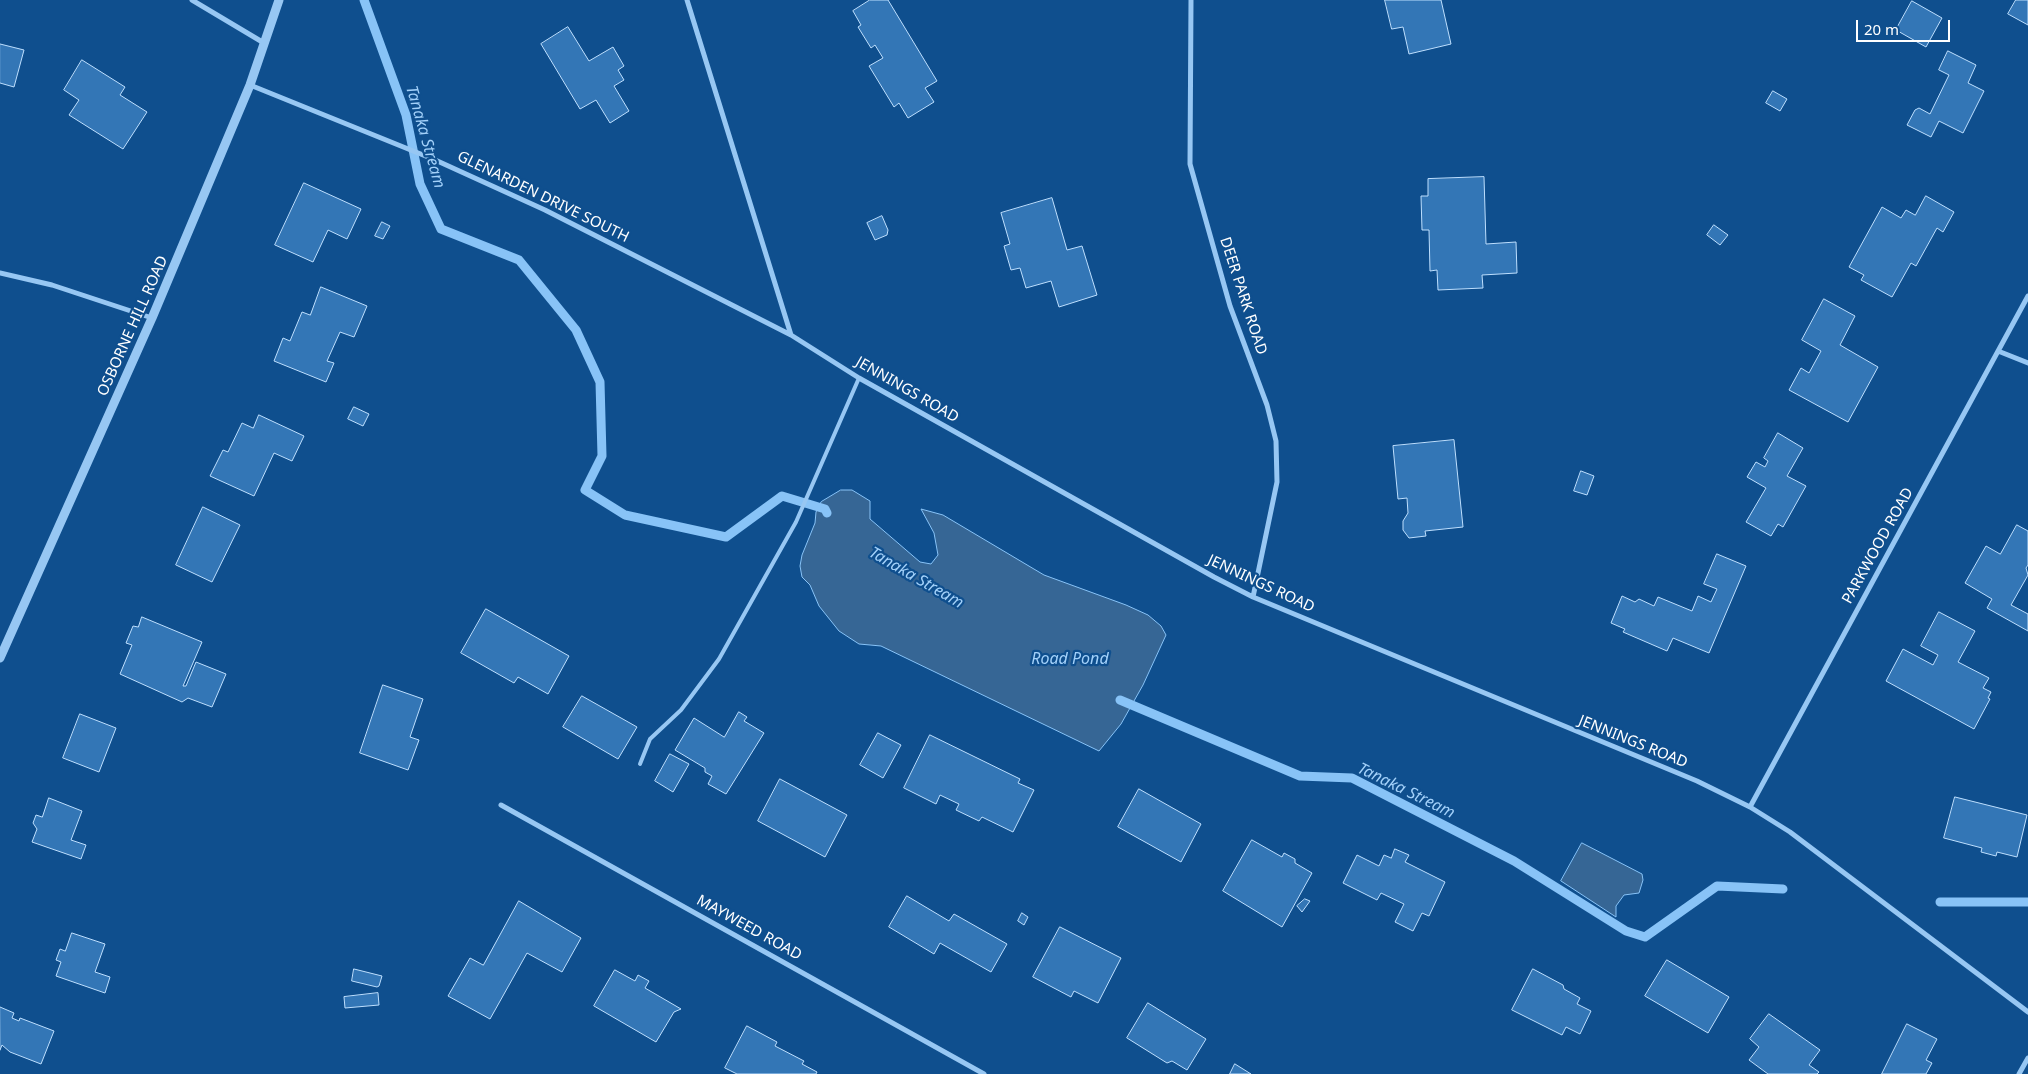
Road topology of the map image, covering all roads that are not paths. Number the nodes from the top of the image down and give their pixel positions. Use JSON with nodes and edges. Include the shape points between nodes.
{"nodes":[{"id":1,"x":192,"y":0,"type":"edge"},
{"id":2,"x":279,"y":0,"type":"edge"},
{"id":3,"x":687,"y":0,"type":"edge"},
{"id":4,"x":1191,"y":0,"type":"edge"},
{"id":5,"x":264,"y":43,"type":"junction"},
{"id":6,"x":250,"y":85,"type":"junction"},
{"id":7,"x":0,"y":273,"type":"edge"},
{"id":8,"x":2028,"y":296,"type":"edge"},
{"id":9,"x":152,"y":318,"type":"junction"},
{"id":10,"x":791,"y":335,"type":"junction"},
{"id":11,"x":1998,"y":351,"type":"junction"},
{"id":12,"x":2028,"y":363,"type":"edge"},
{"id":13,"x":859,"y":378,"type":"junction"},
{"id":14,"x":1253,"y":597,"type":"junction"},
{"id":15,"x":0,"y":658,"type":"edge"},
{"id":16,"x":640,"y":764,"type":"dead end"},
{"id":17,"x":501,"y":805,"type":"dead end"},
{"id":18,"x":1750,"y":807,"type":"junction"},
{"id":19,"x":2028,"y":1012,"type":"edge"},
{"id":20,"x":2028,"y":1058,"type":"edge"},
{"id":21,"x":984,"y":1074,"type":"edge"},
{"id":22,"x":2019,"y":1074,"type":"edge"}],
"edges":[{"from":1,"to":5,"type":"street"},
{"from":2,"to":5,"type":"street","name":"OSBORNE HILL ROAD"},
{"from":3,"to":10,"type":"street"},
{"from":4,"to":14,"type":"street","name":"DEER PARK ROAD","via":[[1190,164],[1230,306],[1267,405],[1276,441],[1277,482]]},
{"from":5,"to":6,"type":"street","name":"OSBORNE HILL ROAD"},
{"from":6,"to":9,"type":"street","name":"OSBORNE HILL ROAD"},
{"from":6,"to":10,"type":"street","name":"GLENARDEN DRIVE SOUTH","via":[[433,159],[545,210]]},
{"from":7,"to":9,"type":"street","via":[[52,285]]},
{"from":8,"to":11,"type":"street","name":"PARKWOOD ROAD"},
{"from":9,"to":15,"type":"street","name":"OSBORNE HILL ROAD"},
{"from":10,"to":13,"type":"street","name":"JENNINGS ROAD"},
{"from":11,"to":12,"type":"street"},
{"from":11,"to":18,"type":"street","name":"PARKWOOD ROAD"},
{"from":13,"to":14,"type":"street","name":"JENNINGS ROAD"},
{"from":13,"to":16,"type":"lane","via":[[798,518],[719,659],[681,710],[650,739]]},
{"from":14,"to":18,"type":"street","name":"JENNINGS ROAD","via":[[1697,781]]},
{"from":17,"to":21,"type":"street","name":"MAYWEED ROAD"},
{"from":18,"to":19,"type":"street","name":"JENNINGS ROAD","via":[[1790,832]]},
{"from":20,"to":22,"type":"street"}]}
